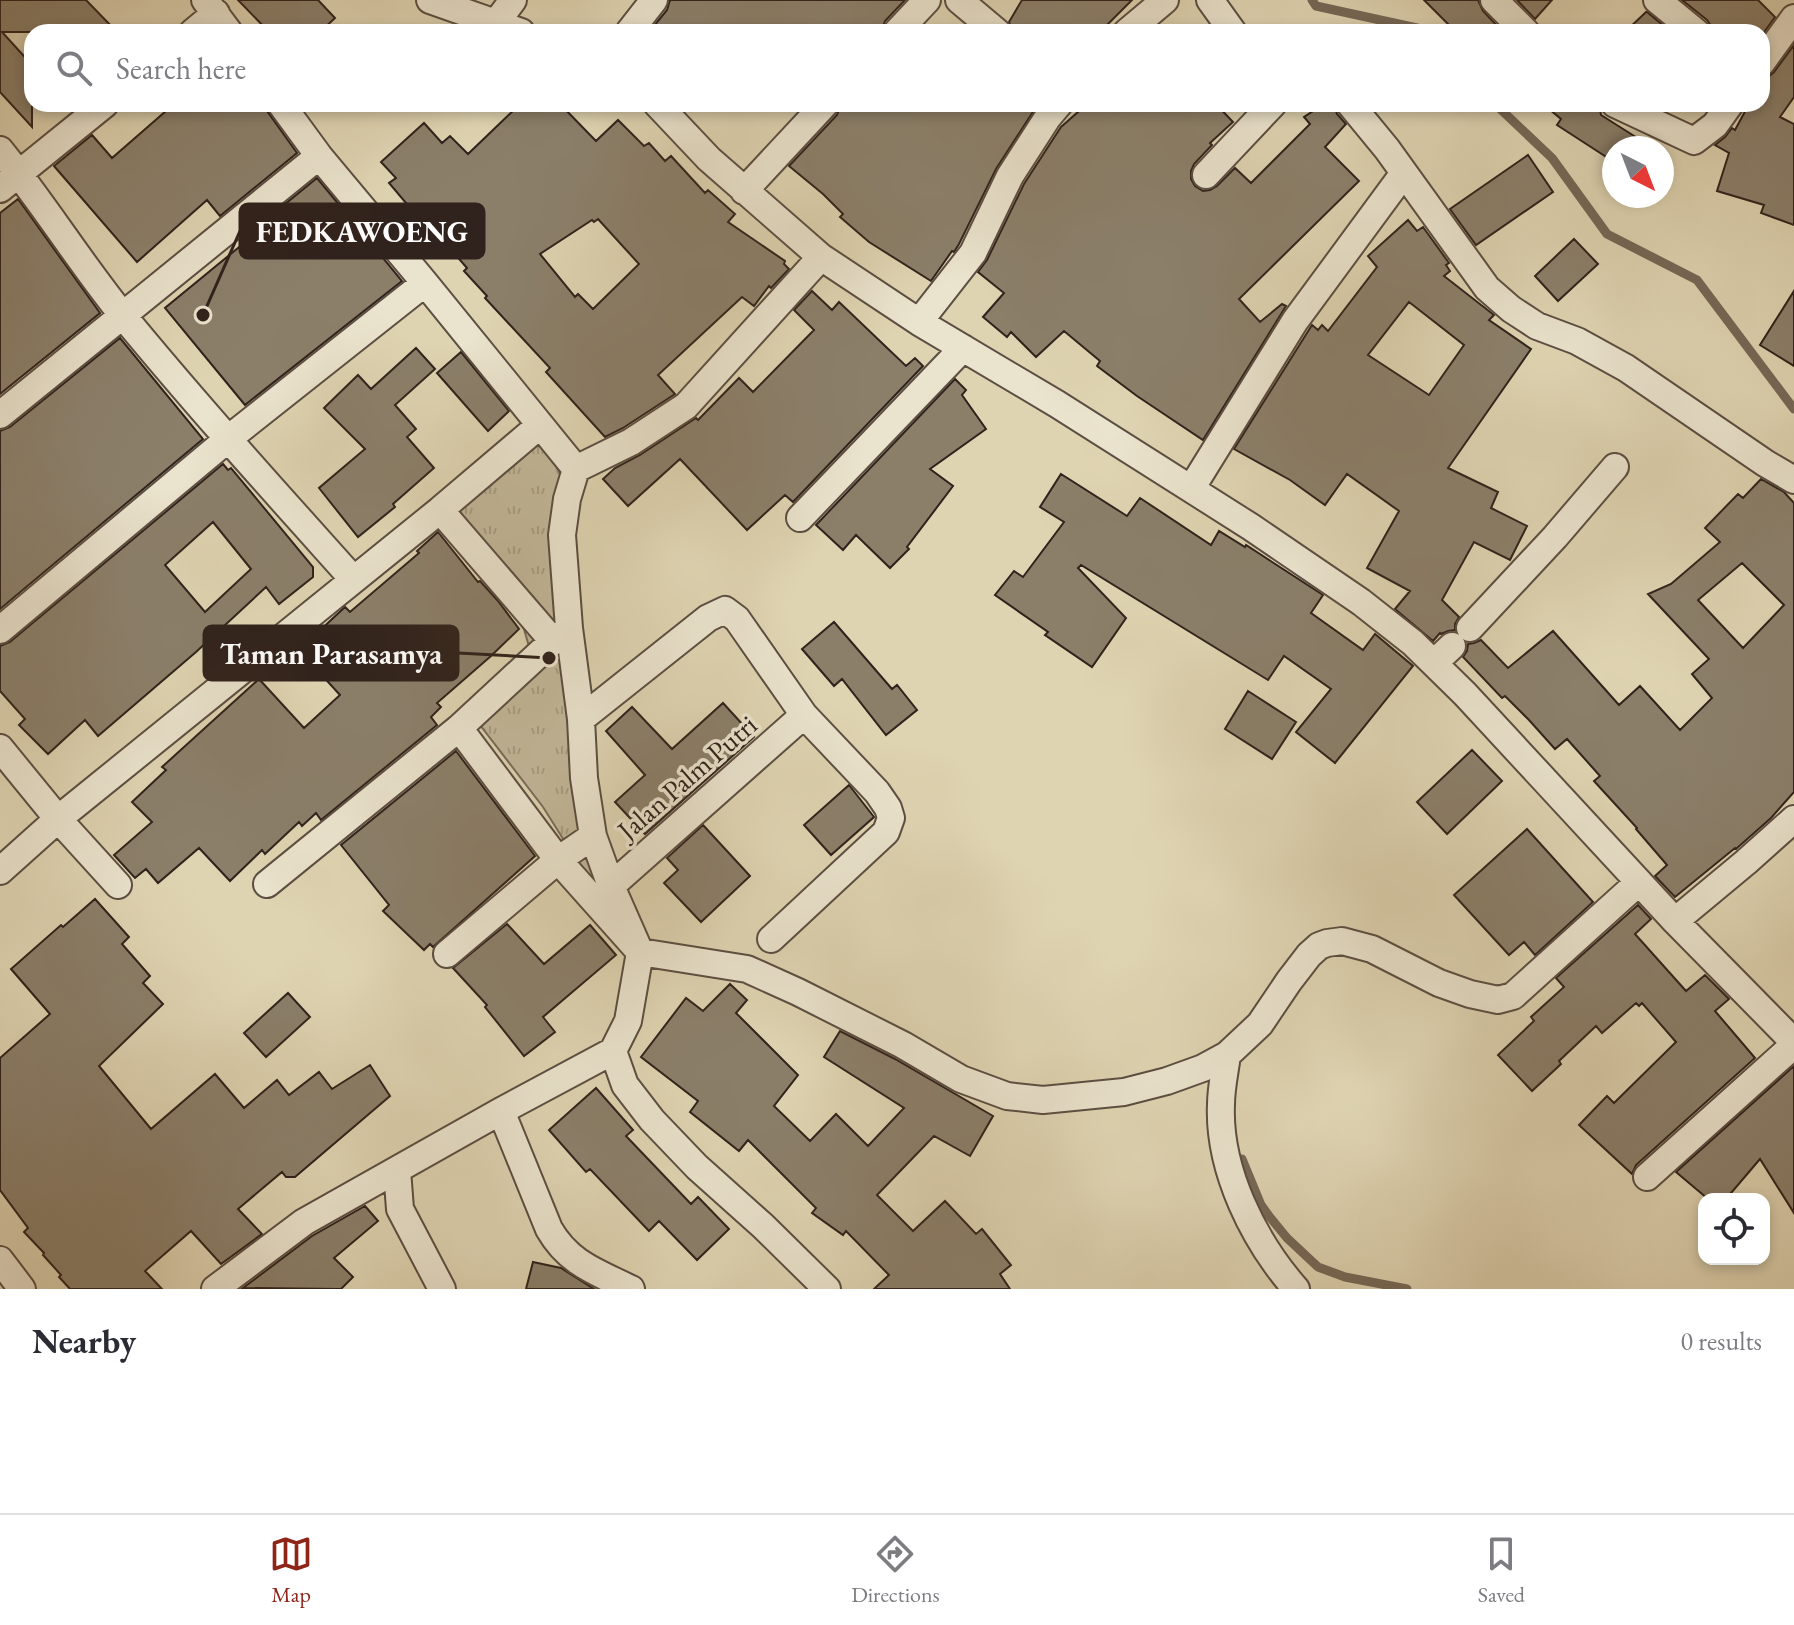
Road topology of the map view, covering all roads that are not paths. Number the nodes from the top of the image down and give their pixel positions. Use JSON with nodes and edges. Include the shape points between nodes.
{"nodes":[{"id":1,"x":430,"y":0,"type":"edge"},
{"id":2,"x":513,"y":0,"type":"edge"},
{"id":3,"x":654,"y":0,"type":"edge"},
{"id":4,"x":927,"y":0,"type":"edge"},
{"id":5,"x":959,"y":0,"type":"edge"},
{"id":6,"x":1165,"y":0,"type":"edge"},
{"id":7,"x":1210,"y":0,"type":"edge"},
{"id":8,"x":1494,"y":0,"type":"edge"},
{"id":9,"x":1657,"y":0,"type":"edge"},
{"id":10,"x":1794,"y":18,"type":"edge"},
{"id":11,"x":496,"y":23,"type":"joint"},
{"id":12,"x":635,"y":24,"type":"edge"},
{"id":13,"x":904,"y":24,"type":"edge"},
{"id":14,"x":988,"y":24,"type":"edge"},
{"id":15,"x":1136,"y":24,"type":"edge"},
{"id":16,"x":1227,"y":24,"type":"edge"},
{"id":17,"x":1518,"y":24,"type":"edge"},
{"id":18,"x":1686,"y":24,"type":"edge"},
{"id":19,"x":1770,"y":51,"type":"edge"},
{"id":20,"x":95,"y":112,"type":"edge"},
{"id":21,"x":287,"y":112,"type":"edge"},
{"id":22,"x":665,"y":112,"type":"edge"},
{"id":23,"x":818,"y":112,"type":"edge"},
{"id":24,"x":1052,"y":112,"type":"edge"},
{"id":25,"x":1265,"y":112,"type":"edge"},
{"id":26,"x":1356,"y":112,"type":"edge"},
{"id":27,"x":1632,"y":112,"type":"edge"},
{"id":28,"x":1724,"y":112,"type":"edge"},
{"id":29,"x":0,"y":150,"type":"edge"},
{"id":30,"x":319,"y":156,"type":"junction"},
{"id":31,"x":1404,"y":173,"type":"junction"},
{"id":32,"x":1206,"y":175,"type":"dead end"},
{"id":33,"x":10,"y":182,"type":"edge"},
{"id":34,"x":744,"y":191,"type":"junction"},
{"id":35,"x":821,"y":257,"type":"junction"},
{"id":36,"x":425,"y":283,"type":"junction"},
{"id":37,"x":122,"y":314,"type":"junction"},
{"id":38,"x":919,"y":322,"type":"junction"},
{"id":39,"x":963,"y":348,"type":"junction"},
{"id":40,"x":0,"y":415,"type":"edge"},
{"id":41,"x":540,"y":425,"type":"junction"},
{"id":42,"x":228,"y":439,"type":"junction"},
{"id":43,"x":1615,"y":467,"type":"dead end"},
{"id":44,"x":576,"y":469,"type":"junction"},
{"id":45,"x":1794,"y":480,"type":"edge"},
{"id":46,"x":1191,"y":489,"type":"junction"},
{"id":47,"x":440,"y":510,"type":"junction"},
{"id":48,"x":800,"y":518,"type":"dead end"},
{"id":49,"x":353,"y":579,"type":"junction"},
{"id":50,"x":0,"y":630,"type":"edge"},
{"id":51,"x":561,"y":634,"type":"junction"},
{"id":52,"x":1452,"y":646,"type":"junction"},
{"id":53,"x":804,"y":715,"type":"junction"},
{"id":54,"x":581,"y":719,"type":"junction"},
{"id":55,"x":459,"y":728,"type":"junction"},
{"id":56,"x":0,"y":748,"type":"edge"},
{"id":57,"x":58,"y":819,"type":"junction"},
{"id":58,"x":1794,"y":819,"type":"edge"},
{"id":59,"x":593,"y":836,"type":"junction"},
{"id":60,"x":558,"y":860,"type":"junction"},
{"id":61,"x":0,"y":871,"type":"edge"},
{"id":62,"x":1639,"y":882,"type":"junction"},
{"id":63,"x":267,"y":884,"type":"dead end"},
{"id":64,"x":118,"y":885,"type":"dead end"},
{"id":65,"x":611,"y":886,"type":"junction"},
{"id":66,"x":1675,"y":921,"type":"junction"},
{"id":67,"x":771,"y":939,"type":"dead end"},
{"id":68,"x":640,"y":952,"type":"junction"},
{"id":69,"x":447,"y":954,"type":"dead end"},
{"id":70,"x":1794,"y":1044,"type":"edge"},
{"id":71,"x":613,"y":1051,"type":"junction"},
{"id":72,"x":1227,"y":1055,"type":"junction"},
{"id":73,"x":501,"y":1111,"type":"junction"},
{"id":74,"x":397,"y":1170,"type":"junction"},
{"id":75,"x":1647,"y":1177,"type":"dead end"},
{"id":76,"x":0,"y":1260,"type":"edge"},
{"id":77,"x":22,"y":1289,"type":"edge"},
{"id":78,"x":215,"y":1289,"type":"edge"},
{"id":79,"x":442,"y":1289,"type":"edge"},
{"id":80,"x":631,"y":1289,"type":"edge"},
{"id":81,"x":827,"y":1289,"type":"edge"},
{"id":82,"x":1296,"y":1289,"type":"edge"}],
"edges":[{"from":1,"to":11,"type":"street"},
{"from":2,"to":11,"type":"street"},
{"from":3,"to":12,"type":"street"},
{"from":4,"to":13,"type":"street"},
{"from":5,"to":14,"type":"street"},
{"from":6,"to":15,"type":"street"},
{"from":7,"to":16,"type":"street"},
{"from":8,"to":17,"type":"street"},
{"from":9,"to":18,"type":"street"},
{"from":10,"to":19,"type":"street"},
{"from":20,"to":33,"type":"street"},
{"from":21,"to":30,"type":"street"},
{"from":22,"to":34,"type":"street"},
{"from":23,"to":34,"type":"street"},
{"from":24,"to":38,"type":"street","via":[[1010,176],[973,253]]},
{"from":25,"to":32,"type":"street"},
{"from":26,"to":31,"type":"street"},
{"from":27,"to":28,"type":"street","via":[[1694,141]]},
{"from":29,"to":33,"type":"street"},
{"from":30,"to":36,"type":"street"},
{"from":30,"to":37,"type":"street"},
{"from":31,"to":45,"type":"street","via":[[1487,288],[1511,309],[1626,368]]},
{"from":31,"to":46,"type":"street","via":[[1295,321]]},
{"from":33,"to":37,"type":"street"},
{"from":34,"to":35,"type":"street"},
{"from":35,"to":38,"type":"street"},
{"from":35,"to":44,"type":"street","via":[[686,406]]},
{"from":36,"to":41,"type":"street"},
{"from":36,"to":42,"type":"street"},
{"from":37,"to":40,"type":"street"},
{"from":37,"to":42,"type":"street"},
{"from":38,"to":39,"type":"street"},
{"from":39,"to":46,"type":"street"},
{"from":39,"to":48,"type":"street"},
{"from":41,"to":44,"type":"street"},
{"from":41,"to":47,"type":"street"},
{"from":42,"to":49,"type":"street"},
{"from":42,"to":50,"type":"street"},
{"from":43,"to":52,"type":"street"},
{"from":44,"to":51,"type":"street","via":[[562,535]]},
{"from":46,"to":52,"type":"street","via":[[1361,602],[1413,643]]},
{"from":47,"to":49,"type":"street"},
{"from":47,"to":51,"type":"street"},
{"from":49,"to":57,"type":"street"},
{"from":51,"to":54,"type":"street"},
{"from":51,"to":55,"type":"street"},
{"from":52,"to":62,"type":"street","via":[[1465,694]]},
{"from":53,"to":54,"type":"street","via":[[737,619],[725,610]]},
{"from":53,"to":65,"type":"street","name":"Jalan Palm Putri"},
{"from":53,"to":67,"type":"street","via":[[877,792],[891,818],[886,832]]},
{"from":54,"to":59,"type":"street"},
{"from":55,"to":60,"type":"street"},
{"from":55,"to":63,"type":"street"},
{"from":56,"to":57,"type":"street"},
{"from":57,"to":61,"type":"street"},
{"from":57,"to":64,"type":"street"},
{"from":58,"to":66,"type":"street"},
{"from":59,"to":60,"type":"street"},
{"from":59,"to":65,"type":"street"},
{"from":60,"to":68,"type":"street"},
{"from":60,"to":69,"type":"street"},
{"from":62,"to":66,"type":"street"},
{"from":62,"to":72,"type":"street","via":[[1513,996],[1498,1000],[1439,983],[1353,943],[1319,946],[1260,1024]]},
{"from":65,"to":68,"type":"street"},
{"from":66,"to":70,"type":"street"},
{"from":68,"to":71,"type":"street","via":[[628,1021]]},
{"from":68,"to":72,"type":"street","via":[[747,969],[961,1079],[1007,1096],[1043,1100],[1124,1092],[1167,1081]]},
{"from":70,"to":75,"type":"street"},
{"from":71,"to":73,"type":"street"},
{"from":71,"to":81,"type":"street","via":[[625,1085],[652,1120]]},
{"from":72,"to":82,"type":"street","via":[[1221,1104],[1224,1148],[1243,1209],[1277,1268]]},
{"from":73,"to":74,"type":"street"},
{"from":73,"to":80,"type":"street","via":[[557,1242],[575,1261]]},
{"from":74,"to":78,"type":"street","via":[[304,1222]]},
{"from":74,"to":79,"type":"street","via":[[400,1209]]},
{"from":76,"to":77,"type":"street"}]}
